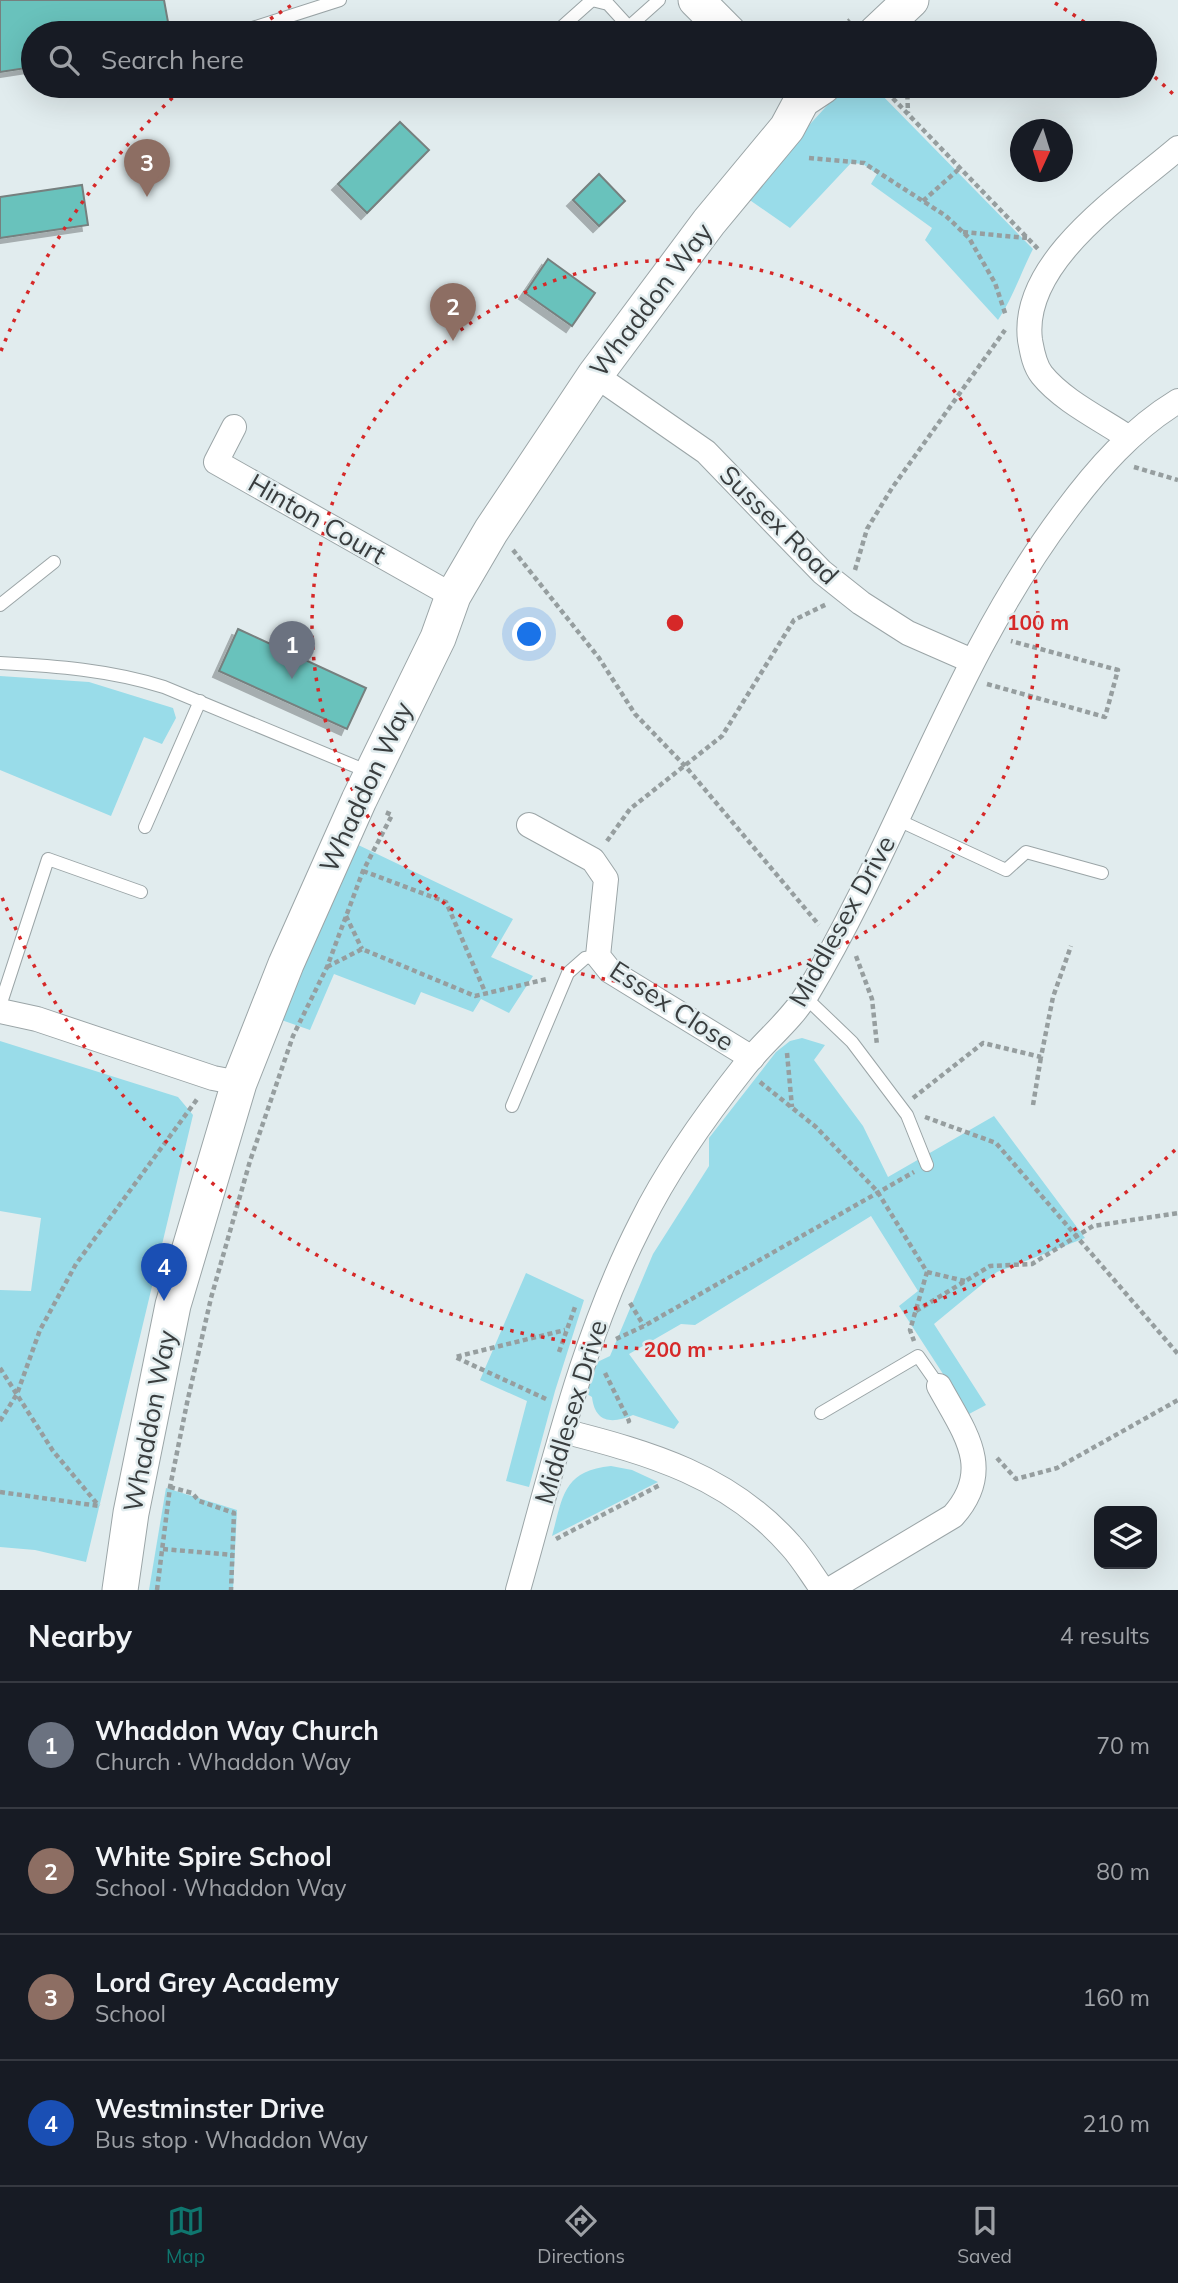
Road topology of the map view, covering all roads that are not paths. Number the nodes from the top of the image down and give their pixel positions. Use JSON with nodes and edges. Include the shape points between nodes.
{"nodes":[{"id":1,"x":340,"y":0,"type":"edge"},
{"id":2,"x":659,"y":0,"type":"edge"},
{"id":3,"x":696,"y":0,"type":"edge"},
{"id":4,"x":911,"y":0,"type":"edge"},
{"id":5,"x":274,"y":21,"type":"edge"},
{"id":6,"x":569,"y":21,"type":"edge"},
{"id":7,"x":619,"y":21,"type":"edge"},
{"id":8,"x":635,"y":21,"type":"edge"},
{"id":9,"x":717,"y":21,"type":"edge"},
{"id":10,"x":889,"y":21,"type":"edge"},
{"id":11,"x":800,"y":98,"type":"edge"},
{"id":12,"x":1178,"y":148,"type":"edge"},
{"id":13,"x":595,"y":375,"type":"junction"},
{"id":14,"x":1178,"y":401,"type":"edge"},
{"id":15,"x":234,"y":427,"type":"dead end"},
{"id":16,"x":1122,"y":444,"type":"junction"},
{"id":17,"x":54,"y":562,"type":"dead end"},
{"id":18,"x":453,"y":596,"type":"junction"},
{"id":19,"x":0,"y":605,"type":"edge"},
{"id":20,"x":0,"y":663,"type":"edge"},
{"id":21,"x":978,"y":672,"type":"junction"},
{"id":22,"x":200,"y":702,"type":"junction"},
{"id":23,"x":366,"y":787,"type":"junction"},
{"id":24,"x":898,"y":820,"type":"junction"},
{"id":25,"x":529,"y":825,"type":"dead end"},
{"id":26,"x":145,"y":827,"type":"dead end"},
{"id":27,"x":1102,"y":873,"type":"dead end"},
{"id":28,"x":141,"y":892,"type":"dead end"},
{"id":29,"x":598,"y":956,"type":"junction"},
{"id":30,"x":805,"y":997,"type":"junction"},
{"id":31,"x":0,"y":1009,"type":"edge"},
{"id":32,"x":748,"y":1063,"type":"junction"},
{"id":33,"x":226,"y":1081,"type":"junction"},
{"id":34,"x":512,"y":1106,"type":"dead end"},
{"id":35,"x":927,"y":1165,"type":"road end"},
{"id":36,"x":939,"y":1386,"type":"joint"},
{"id":37,"x":821,"y":1413,"type":"dead end"},
{"id":38,"x":563,"y":1432,"type":"junction"},
{"id":39,"x":120,"y":1590,"type":"edge"},
{"id":40,"x":518,"y":1590,"type":"edge"},
{"id":41,"x":822,"y":1590,"type":"edge"},
{"id":42,"x":829,"y":1590,"type":"edge"}],
"edges":[{"from":1,"to":5,"type":"lane"},
{"from":2,"to":8,"type":"lane"},
{"from":3,"to":9,"type":"street"},
{"from":4,"to":10,"type":"street"},
{"from":6,"to":7,"type":"lane","via":[[592,1],[608,4]]},
{"from":11,"to":13,"type":"street","name":"Whaddon Way","via":[[787,128],[709,222]]},
{"from":12,"to":16,"type":"street","via":[[1066,245],[1031,309],[1032,354],[1040,373]]},
{"from":13,"to":18,"type":"street","name":"Whaddon Way"},
{"from":13,"to":21,"type":"street","name":"Sussex Road","via":[[706,452],[822,572],[861,603]]},
{"from":14,"to":16,"type":"street","name":"Middlesex Drive"},
{"from":15,"to":18,"type":"street","name":"Hinton Court","via":[[216,462]]},
{"from":16,"to":21,"type":"street","name":"Middlesex Drive","via":[[1030,558]]},
{"from":17,"to":19,"type":"lane"},
{"from":18,"to":23,"type":"street","name":"Whaddon Way","via":[[438,638]]},
{"from":20,"to":22,"type":"lane","via":[[132,677]]},
{"from":21,"to":24,"type":"street","name":"Middlesex Drive"},
{"from":22,"to":23,"type":"lane"},
{"from":22,"to":26,"type":"lane"},
{"from":23,"to":33,"type":"street","name":"Whaddon Way","via":[[286,964]]},
{"from":24,"to":27,"type":"lane","via":[[1006,870],[1026,852]]},
{"from":24,"to":30,"type":"street","name":"Middlesex Drive"},
{"from":25,"to":29,"type":"street","name":"Essex Close","via":[[593,860],[606,880]]},
{"from":28,"to":31,"type":"lane","via":[[48,859]]},
{"from":29,"to":32,"type":"street","name":"Essex Close","via":[[610,971]]},
{"from":29,"to":34,"type":"lane","via":[[585,958],[568,973]]},
{"from":30,"to":32,"type":"street","name":"Middlesex Drive"},
{"from":30,"to":35,"type":"lane","via":[[852,1042],[901,1108]]},
{"from":31,"to":33,"type":"street"},
{"from":32,"to":38,"type":"street","name":"Middlesex Drive","via":[[641,1221],[603,1305]]},
{"from":33,"to":39,"type":"street","name":"Whaddon Way","via":[[173,1305],[115,1510]]},
{"from":36,"to":37,"type":"lane","via":[[918,1356]]},
{"from":36,"to":42,"type":"street","via":[[969,1441],[974,1463],[974,1482],[965,1502],[953,1516]]},
{"from":38,"to":40,"type":"street","name":"Middlesex Drive"},
{"from":38,"to":41,"type":"street","via":[[701,1475],[750,1505],[792,1546]]}]}
